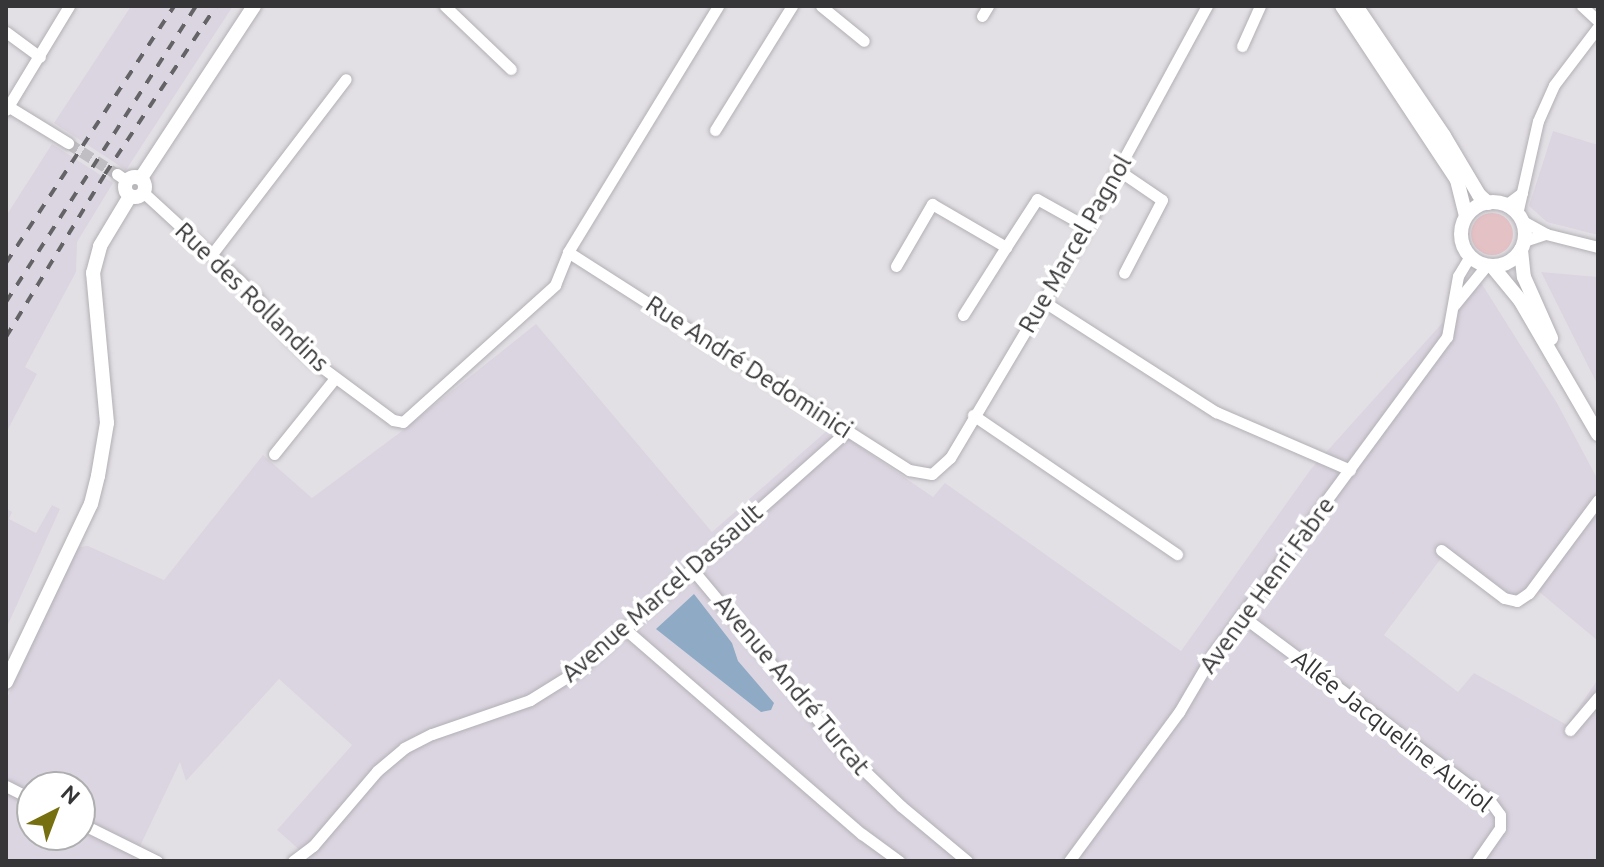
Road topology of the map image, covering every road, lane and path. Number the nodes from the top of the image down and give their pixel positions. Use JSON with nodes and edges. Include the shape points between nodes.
{"nodes":[{"id":1,"x":69,"y":6,"type":"edge"},
{"id":2,"x":254,"y":6,"type":"edge"},
{"id":3,"x":445,"y":6,"type":"edge"},
{"id":4,"x":718,"y":6,"type":"edge"},
{"id":5,"x":792,"y":6,"type":"edge"},
{"id":6,"x":821,"y":6,"type":"edge"},
{"id":7,"x":1192,"y":6,"type":"edge"},
{"id":8,"x":1260,"y":6,"type":"edge"},
{"id":9,"x":1342,"y":6,"type":"edge"},
{"id":10,"x":1356,"y":6,"type":"edge"},
{"id":11,"x":1582,"y":6,"type":"edge"},
{"id":12,"x":1205,"y":10,"type":"edge"},
{"id":13,"x":1598,"y":21,"type":"edge"},
{"id":14,"x":1598,"y":27,"type":"edge"},
{"id":15,"x":6,"y":32,"type":"edge"},
{"id":16,"x":864,"y":41,"type":"dead end"},
{"id":17,"x":1242,"y":46,"type":"dead end"},
{"id":18,"x":40,"y":57,"type":"junction"},
{"id":19,"x":511,"y":69,"type":"dead end"},
{"id":20,"x":346,"y":79,"type":"dead end"},
{"id":21,"x":7,"y":107,"type":"edge"},
{"id":22,"x":715,"y":130,"type":"dead end"},
{"id":23,"x":68,"y":143,"type":"tunnel mouth"},
{"id":24,"x":1118,"y":170,"type":"junction"},
{"id":25,"x":132,"y":184,"type":"junction"},
{"id":26,"x":1488,"y":203,"type":"junction"},
{"id":27,"x":1515,"y":213,"type":"junction"},
{"id":28,"x":1466,"y":216,"type":"junction"},
{"id":29,"x":1087,"y":227,"type":"junction"},
{"id":30,"x":1546,"y":234,"type":"junction"},
{"id":31,"x":1522,"y":246,"type":"junction"},
{"id":32,"x":1006,"y":247,"type":"junction"},
{"id":33,"x":1598,"y":247,"type":"edge"},
{"id":34,"x":568,"y":252,"type":"junction"},
{"id":35,"x":212,"y":254,"type":"junction"},
{"id":36,"x":1470,"y":256,"type":"junction"},
{"id":37,"x":896,"y":266,"type":"dead end"},
{"id":38,"x":1489,"y":266,"type":"junction"},
{"id":39,"x":1124,"y":273,"type":"dead end"},
{"id":40,"x":1043,"y":301,"type":"junction"},
{"id":41,"x":1454,"y":305,"type":"junction"},
{"id":42,"x":963,"y":315,"type":"dead end"},
{"id":43,"x":1565,"y":375,"type":"junction"},
{"id":44,"x":335,"y":378,"type":"junction"},
{"id":45,"x":973,"y":415,"type":"junction"},
{"id":46,"x":848,"y":430,"type":"junction"},
{"id":47,"x":1598,"y":434,"type":"edge"},
{"id":48,"x":274,"y":454,"type":"dead end"},
{"id":49,"x":1350,"y":470,"type":"junction"},
{"id":50,"x":932,"y":474,"type":"joint"},
{"id":51,"x":1598,"y":500,"type":"edge"},
{"id":52,"x":1441,"y":550,"type":"dead end"},
{"id":53,"x":1177,"y":554,"type":"dead end"},
{"id":54,"x":692,"y":569,"type":"junction"},
{"id":55,"x":1242,"y":616,"type":"junction"},
{"id":56,"x":625,"y":629,"type":"junction"},
{"id":57,"x":6,"y":682,"type":"edge"},
{"id":58,"x":1598,"y":697,"type":"edge"},
{"id":59,"x":1570,"y":730,"type":"dead end"},
{"id":60,"x":96,"y":831,"type":"edge"},
{"id":61,"x":313,"y":846,"type":"junction"},
{"id":62,"x":157,"y":861,"type":"edge"},
{"id":63,"x":293,"y":861,"type":"edge"},
{"id":64,"x":307,"y":861,"type":"edge"},
{"id":65,"x":899,"y":861,"type":"edge"},
{"id":66,"x":967,"y":861,"type":"edge"},
{"id":67,"x":1069,"y":861,"type":"edge"},
{"id":68,"x":1477,"y":861,"type":"edge"}],
"edges":[{"from":1,"to":18,"type":"street"},
{"from":2,"to":25,"type":"street"},
{"from":3,"to":19,"type":"street"},
{"from":4,"to":34,"type":"street","name":"Rue des Rollandins"},
{"from":5,"to":22,"type":"street"},
{"from":6,"to":16,"type":"street"},
{"from":7,"to":12,"type":"street"},
{"from":8,"to":17,"type":"street"},
{"from":9,"to":28,"type":"street","via":[[1457,180]]},
{"from":10,"to":26,"type":"street"},
{"from":11,"to":13,"type":"street"},
{"from":12,"to":24,"type":"street","name":"Rue Marcel Pagnol"},
{"from":14,"to":27,"type":"street","via":[[1554,85],[1538,121]]},
{"from":15,"to":18,"type":"street"},
{"from":18,"to":21,"type":"street"},
{"from":20,"to":35,"type":"street"},
{"from":21,"to":23,"type":"street"},
{"from":24,"to":29,"type":"street","name":"Rue Marcel Pagnol"},
{"from":24,"to":39,"type":"street","via":[[1162,200]]},
{"from":25,"to":35,"type":"street","name":"Rue des Rollandins"},
{"from":25,"to":57,"type":"street","via":[[100,246],[93,273],[107,423],[91,504]]},
{"from":26,"to":27,"type":"street"},
{"from":26,"to":28,"type":"street"},
{"from":27,"to":30,"type":"street"},
{"from":27,"to":31,"type":"street"},
{"from":28,"to":36,"type":"street","via":[[1461,241]]},
{"from":29,"to":32,"type":"street","via":[[1037,199]]},
{"from":29,"to":40,"type":"street","name":"Rue Marcel Pagnol"},
{"from":30,"to":31,"type":"street"},
{"from":30,"to":33,"type":"street"},
{"from":31,"to":38,"type":"street","via":[[1509,262]]},
{"from":31,"to":43,"type":"street","via":[[1524,277]]},
{"from":32,"to":37,"type":"street","via":[[932,204]]},
{"from":32,"to":42,"type":"street"},
{"from":34,"to":44,"type":"street","name":"Rue des Rollandins","via":[[550,290],[407,420],[393,420]]},
{"from":34,"to":46,"type":"street","name":"Rue André Dedominici"},
{"from":35,"to":44,"type":"street","name":"Rue des Rollandins","via":[[289,338]]},
{"from":36,"to":38,"type":"street"},
{"from":36,"to":41,"type":"street","name":"Avenue Henri Fabre","via":[[1458,276]]},
{"from":38,"to":41,"type":"street","name":"Avenue Henri Fabre"},
{"from":38,"to":43,"type":"street","via":[[1520,300]]},
{"from":40,"to":45,"type":"street","name":"Rue Marcel Pagnol"},
{"from":40,"to":49,"type":"street","via":[[1216,412]]},
{"from":41,"to":49,"type":"street","name":"Avenue Henri Fabre","via":[[1447,337]]},
{"from":43,"to":47,"type":"street"},
{"from":44,"to":48,"type":"street"},
{"from":45,"to":50,"type":"street","name":"Rue Marcel Pagnol","via":[[946,464]]},
{"from":45,"to":53,"type":"street"},
{"from":46,"to":50,"type":"street","name":"Rue André Dedominici","via":[[909,470]]},
{"from":46,"to":54,"type":"street","name":"Avenue Marcel Dassault"},
{"from":49,"to":55,"type":"street","name":"Avenue Henri Fabre"},
{"from":51,"to":52,"type":"street","via":[[1529,593],[1517,601],[1504,598]]},
{"from":54,"to":56,"type":"street","name":"Avenue Marcel Dassault"},
{"from":54,"to":66,"type":"street","name":"Avenue André Turcat","via":[[843,750]]},
{"from":55,"to":67,"type":"street","name":"Avenue Henri Fabre"},
{"from":55,"to":68,"type":"street","name":"Allée Jacqueline Auriol","via":[[1490,801],[1500,815],[1500,828]]},
{"from":56,"to":61,"type":"street","name":"Avenue Marcel Dassault","via":[[546,691],[404,748],[377,771]]},
{"from":56,"to":65,"type":"street","name":"Avenue André Turcat"},
{"from":58,"to":59,"type":"street"},
{"from":60,"to":62,"type":"street"},
{"from":61,"to":63,"type":"street","name":"Avenue Marcel Dassault"},
{"from":61,"to":64,"type":"street","name":"Avenue Marcel Dassault"}]}
